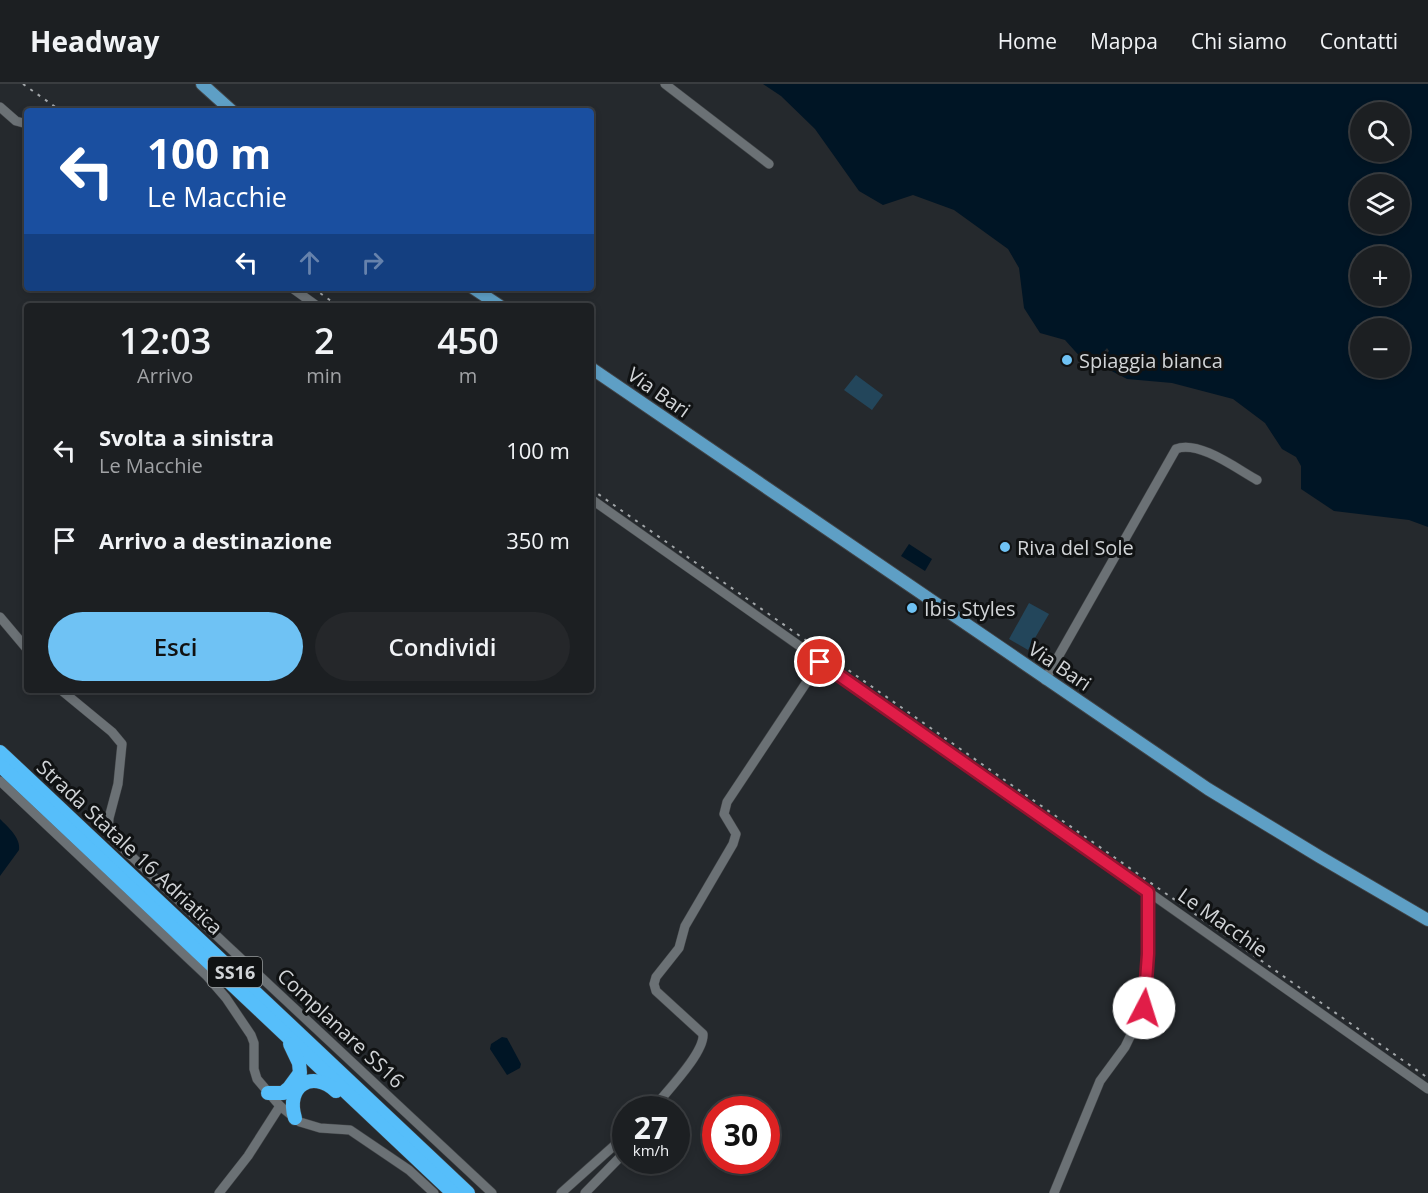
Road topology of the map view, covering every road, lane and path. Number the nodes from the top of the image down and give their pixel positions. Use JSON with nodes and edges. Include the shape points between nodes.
{"nodes":[{"id":1,"x":202,"y":84,"type":"edge"},
{"id":2,"x":665,"y":84,"type":"edge"},
{"id":3,"x":0,"y":107,"type":"edge"},
{"id":4,"x":229,"y":108,"type":"edge"},
{"id":5,"x":24,"y":123,"type":"edge"},
{"id":6,"x":769,"y":164,"type":"dead end"},
{"id":7,"x":296,"y":291,"type":"edge"},
{"id":8,"x":478,"y":291,"type":"edge"},
{"id":9,"x":313,"y":303,"type":"edge"},
{"id":10,"x":496,"y":303,"type":"edge"},
{"id":11,"x":594,"y":370,"type":"edge"},
{"id":12,"x":1257,"y":480,"type":"dead end"},
{"id":13,"x":594,"y":501,"type":"edge"},
{"id":14,"x":0,"y":617,"type":"edge"},
{"id":15,"x":24,"y":645,"type":"edge"},
{"id":16,"x":820,"y":662,"type":"junction"},
{"id":17,"x":1046,"y":680,"type":"junction"},
{"id":18,"x":65,"y":693,"type":"edge"},
{"id":19,"x":0,"y":752,"type":"edge"},
{"id":20,"x":0,"y":765,"type":"edge"},
{"id":21,"x":0,"y":781,"type":"edge"},
{"id":22,"x":1148,"y":892,"type":"junction"},
{"id":23,"x":1428,"y":920,"type":"edge"},
{"id":24,"x":283,"y":1032,"type":"junction"},
{"id":25,"x":1428,"y":1089,"type":"edge"},
{"id":26,"x":268,"y":1093,"type":"joint"},
{"id":27,"x":663,"y":1096,"type":"edge"},
{"id":28,"x":285,"y":1100,"type":"junction"},
{"id":29,"x":357,"y":1103,"type":"junction"},
{"id":30,"x":295,"y":1118,"type":"joint"},
{"id":31,"x":612,"y":1147,"type":"edge"},
{"id":32,"x":612,"y":1165,"type":"edge"},
{"id":33,"x":219,"y":1193,"type":"edge"},
{"id":34,"x":434,"y":1193,"type":"edge"},
{"id":35,"x":453,"y":1193,"type":"edge"},
{"id":36,"x":468,"y":1193,"type":"edge"},
{"id":37,"x":492,"y":1193,"type":"edge"},
{"id":38,"x":561,"y":1193,"type":"edge"},
{"id":39,"x":585,"y":1193,"type":"edge"},
{"id":40,"x":1054,"y":1193,"type":"edge"}],
"edges":[{"from":1,"to":4,"type":"main road"},
{"from":2,"to":6,"type":"street"},
{"from":3,"to":5,"type":"street"},
{"from":7,"to":9,"type":"street"},
{"from":8,"to":10,"type":"main road"},
{"from":11,"to":17,"type":"main road","name":"Via Bari"},
{"from":12,"to":17,"type":"street","via":[[1193,447],[1176,448]]},
{"from":13,"to":16,"type":"street","name":"Le Macchie"},
{"from":14,"to":15,"type":"street"},
{"from":16,"to":22,"type":"street","name":"Le Macchie"},
{"from":16,"to":27,"type":"street","via":[[727,802],[724,814],[736,834],[733,844],[685,926],[679,948],[656,977],[656,991],[703,1034],[704,1040]]},
{"from":17,"to":23,"type":"main road","name":"Via Bari","via":[[1208,789]]},
{"from":18,"to":37,"type":"street","name":"Complanare SS16","via":[[122,744],[109,818],[108,831],[113,838]]},
{"from":19,"to":36,"type":"highway","name":"Strada Statale 16 Adriatica","number":"SS16"},
{"from":20,"to":24,"type":"highway","name":"Strada Statale 16 Adriatica","number":"SS16"},
{"from":21,"to":26,"type":"street","via":[[226,998],[251,1035],[254,1069]]},
{"from":22,"to":25,"type":"street","name":"Le Macchie"},
{"from":22,"to":40,"type":"street","via":[[1144,1008],[1125,1047],[1100,1081]]},
{"from":24,"to":28,"type":"highway","via":[[300,1073]]},
{"from":24,"to":29,"type":"highway","name":"Strada Statale 16 Adriatica","number":"SS16"},
{"from":26,"to":28,"type":"highway"},
{"from":28,"to":29,"type":"highway","via":[[303,1084],[315,1081],[328,1083],[344,1099]]},
{"from":28,"to":30,"type":"highway"},
{"from":28,"to":33,"type":"street"},
{"from":29,"to":35,"type":"highway","name":"Strada Statale 16 Adriatica","number":"SS16"},
{"from":30,"to":34,"type":"street","via":[[320,1128],[350,1130],[409,1170]]},
{"from":31,"to":38,"type":"street"},
{"from":32,"to":39,"type":"street"}]}
